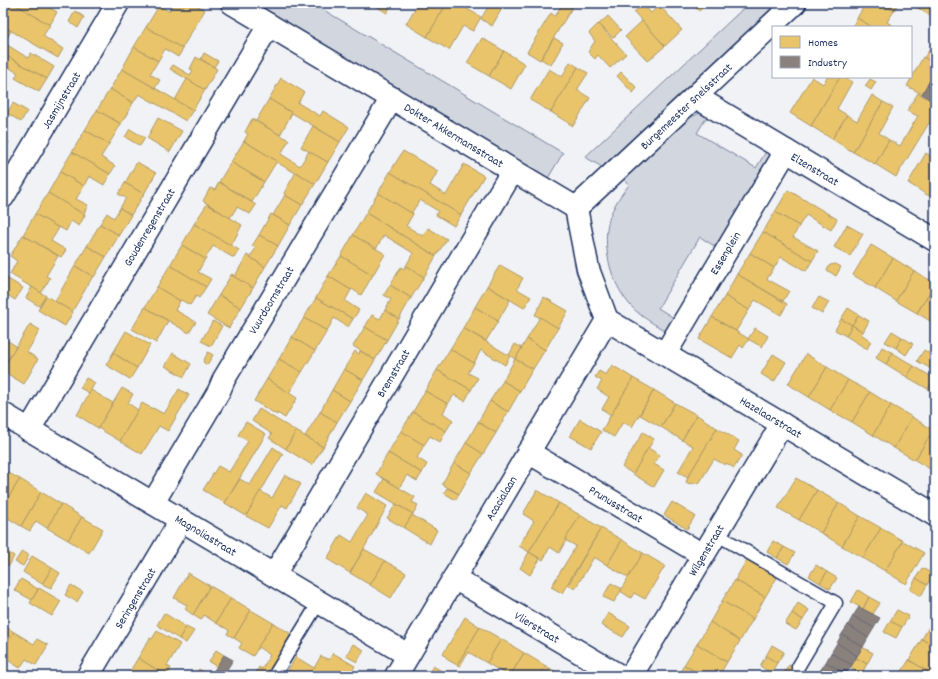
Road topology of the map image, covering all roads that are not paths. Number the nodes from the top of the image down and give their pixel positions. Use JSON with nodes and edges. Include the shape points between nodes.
{"nodes":[{"id":1,"x":118,"y":3,"type":"edge"},
{"id":2,"x":232,"y":3,"type":"edge"},
{"id":3,"x":795,"y":3,"type":"edge"},
{"id":4,"x":269,"y":25,"type":"junction"},
{"id":5,"x":696,"y":97,"type":"junction"},
{"id":6,"x":392,"y":98,"type":"junction"},
{"id":7,"x":786,"y":151,"type":"junction"},
{"id":8,"x":513,"y":170,"type":"junction"},
{"id":9,"x":3,"y":197,"type":"edge"},
{"id":10,"x":576,"y":208,"type":"junction"},
{"id":11,"x":935,"y":240,"type":"edge"},
{"id":12,"x":607,"y":320,"type":"junction"},
{"id":13,"x":665,"y":354,"type":"junction"},
{"id":14,"x":3,"y":414,"type":"edge"},
{"id":15,"x":782,"y":424,"type":"junction"},
{"id":16,"x":29,"y":430,"type":"junction"},
{"id":17,"x":528,"y":452,"type":"junction"},
{"id":18,"x":153,"y":503,"type":"junction"},
{"id":19,"x":935,"y":514,"type":"edge"},
{"id":20,"x":181,"y":520,"type":"junction"},
{"id":21,"x":716,"y":534,"type":"junction"},
{"id":22,"x":703,"y":555,"type":"junction"},
{"id":23,"x":274,"y":575,"type":"junction"},
{"id":24,"x":454,"y":578,"type":"junction"},
{"id":25,"x":319,"y":602,"type":"junction"},
{"id":26,"x":408,"y":655,"type":"junction"},
{"id":27,"x":798,"y":667,"type":"dead end"},
{"id":28,"x":88,"y":676,"type":"edge"},
{"id":29,"x":274,"y":676,"type":"edge"},
{"id":30,"x":396,"y":676,"type":"edge"},
{"id":31,"x":620,"y":676,"type":"edge"},
{"id":32,"x":631,"y":676,"type":"edge"}],
"edges":[{"from":1,"to":9,"type":"street","name":"Jasmijnstraat"},
{"from":2,"to":4,"type":"street","name":"Dokter Akkermansstraat"},
{"from":3,"to":5,"type":"street","name":"Burgemeester Snelsstraat"},
{"from":4,"to":6,"type":"street","name":"Dokter Akkermansstraat"},
{"from":4,"to":16,"type":"street","name":"Goudenregenstraat"},
{"from":5,"to":7,"type":"street","name":"Elzenstraat"},
{"from":5,"to":10,"type":"street","name":"Burgemeester Snelsstraat"},
{"from":6,"to":8,"type":"street","name":"Dokter Akkermansstraat"},
{"from":6,"to":18,"type":"street","name":"Vuurdoornstraat"},
{"from":7,"to":11,"type":"street","name":"Elzenstraat"},
{"from":7,"to":13,"type":"street","name":"Essenplein"},
{"from":8,"to":10,"type":"street","name":"Dokter Akkermansstraat"},
{"from":8,"to":23,"type":"street","name":"Bremstraat"},
{"from":10,"to":12,"type":"street","via":[[588,269]]},
{"from":12,"to":13,"type":"street","name":"Hazelaarstraat"},
{"from":12,"to":17,"type":"street","name":"Acacialaan"},
{"from":13,"to":15,"type":"street","name":"Hazelaarstraat"},
{"from":14,"to":16,"type":"street","name":"Magnoliastraat"},
{"from":15,"to":19,"type":"street","name":"Hazelaarstraat"},
{"from":15,"to":21,"type":"street","name":"Wilgenstraat"},
{"from":16,"to":18,"type":"street","name":"Magnoliastraat"},
{"from":17,"to":22,"type":"street","name":"Prunusstraat"},
{"from":17,"to":24,"type":"street","name":"Acacialaan"},
{"from":18,"to":20,"type":"street","name":"Magnoliastraat"},
{"from":20,"to":23,"type":"street","name":"Magnoliastraat"},
{"from":20,"to":28,"type":"street","name":"Seringenstraat"},
{"from":21,"to":22,"type":"street","name":"Wilgenstraat"},
{"from":21,"to":27,"type":"lane","via":[[836,603]]},
{"from":22,"to":32,"type":"street","name":"Wilgenstraat"},
{"from":23,"to":25,"type":"street","name":"Magnoliastraat"},
{"from":24,"to":26,"type":"street","name":"Acacialaan"},
{"from":24,"to":31,"type":"street","name":"Vlierstraat"},
{"from":25,"to":26,"type":"street","name":"Magnoliastraat"},
{"from":25,"to":29,"type":"lane"},
{"from":26,"to":30,"type":"street","name":"Acacialaan"}]}
